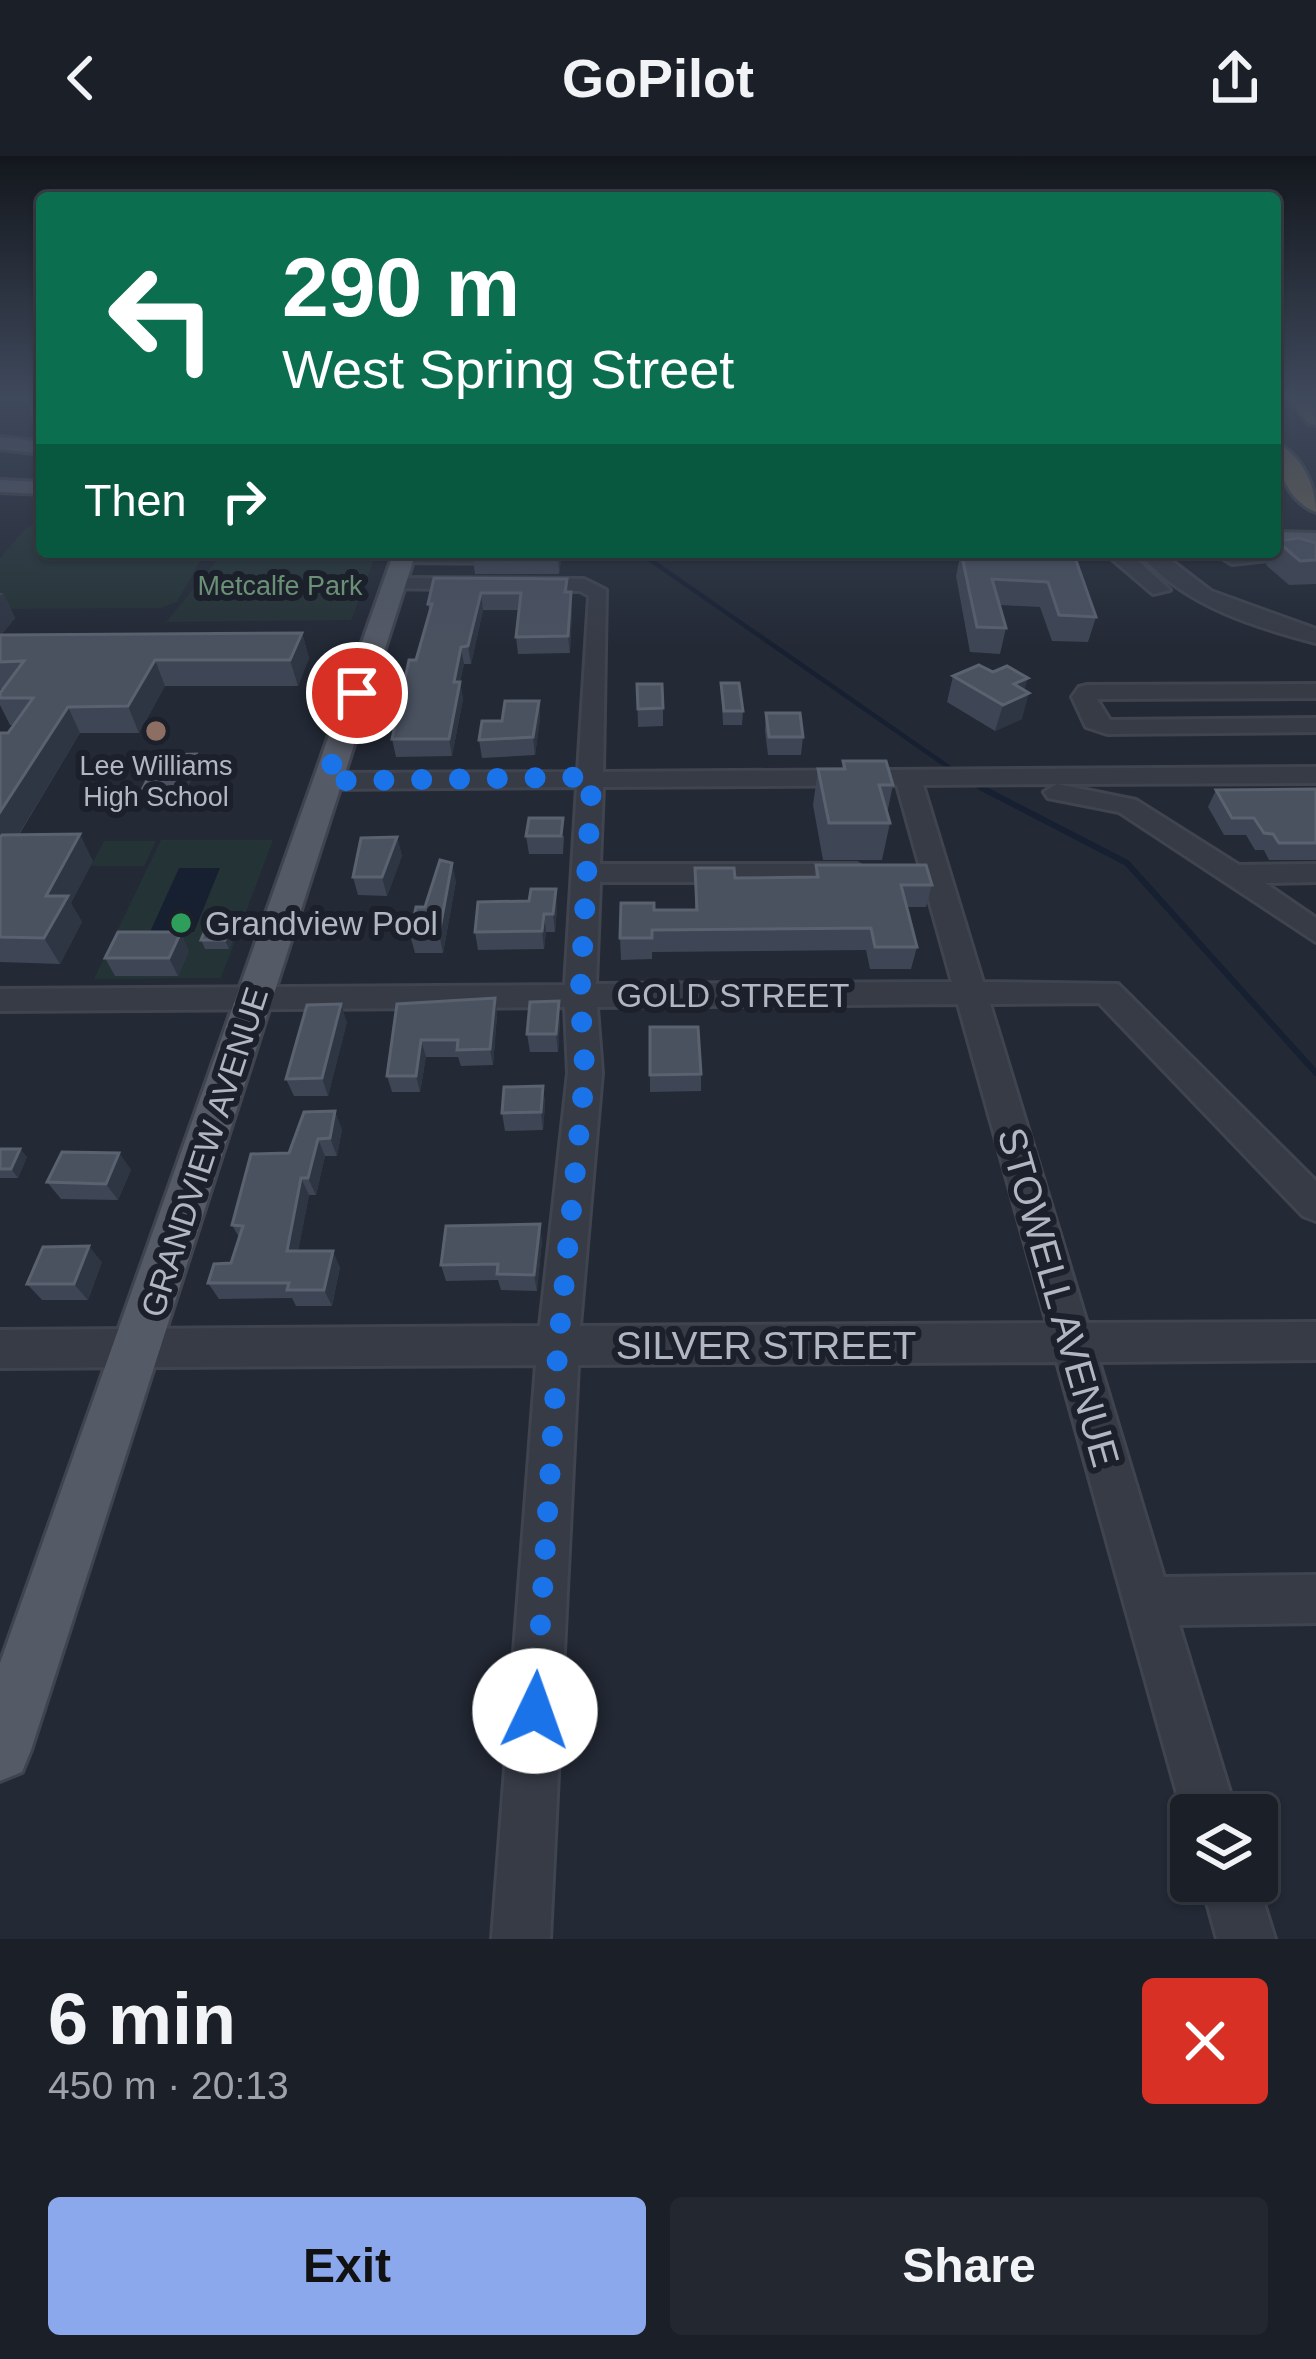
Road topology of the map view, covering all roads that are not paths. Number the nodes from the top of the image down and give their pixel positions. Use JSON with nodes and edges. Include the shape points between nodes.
{"nodes":[{"id":1,"x":0,"y":486,"type":"edge"},
{"id":2,"x":36,"y":488,"type":"edge"},
{"id":3,"x":1281,"y":529,"type":"edge"},
{"id":4,"x":1316,"y":529,"type":"edge"},
{"id":5,"x":1281,"y":539,"type":"edge"},
{"id":6,"x":1316,"y":541,"type":"edge"},
{"id":7,"x":1281,"y":553,"type":"edge"},
{"id":8,"x":506,"y":558,"type":"edge"},
{"id":9,"x":1121,"y":558,"type":"edge"},
{"id":10,"x":1156,"y":558,"type":"edge"},
{"id":11,"x":1316,"y":562,"type":"edge"},
{"id":12,"x":400,"y":565,"type":"edge"},
{"id":13,"x":1190,"y":585,"type":"junction"},
{"id":14,"x":1316,"y":636,"type":"edge"},
{"id":15,"x":1316,"y":691,"type":"edge"},
{"id":16,"x":1316,"y":725,"type":"edge"},
{"id":17,"x":1316,"y":776,"type":"edge"},
{"id":18,"x":592,"y":777,"type":"junction"},
{"id":19,"x":908,"y":778,"type":"junction"},
{"id":20,"x":1033,"y":778,"type":"junction"},
{"id":21,"x":326,"y":781,"type":"junction"},
{"id":22,"x":587,"y":873,"type":"junction"},
{"id":23,"x":914,"y":873,"type":"junction"},
{"id":24,"x":1316,"y":873,"type":"edge"},
{"id":25,"x":1232,"y":874,"type":"junction"},
{"id":26,"x":1316,"y":932,"type":"edge"},
{"id":27,"x":973,"y":994,"type":"junction"},
{"id":28,"x":580,"y":996,"type":"junction"},
{"id":29,"x":0,"y":1000,"type":"edge"},
{"id":30,"x":254,"y":1000,"type":"junction"},
{"id":31,"x":1316,"y":1205,"type":"edge"},
{"id":32,"x":1316,"y":1340,"type":"edge"},
{"id":33,"x":1072,"y":1343,"type":"junction"},
{"id":34,"x":558,"y":1347,"type":"junction"},
{"id":35,"x":139,"y":1348,"type":"junction"},
{"id":36,"x":0,"y":1349,"type":"edge"},
{"id":37,"x":1316,"y":1599,"type":"edge"},
{"id":38,"x":1147,"y":1601,"type":"junction"},
{"id":39,"x":0,"y":1750,"type":"edge"},
{"id":40,"x":1204,"y":1794,"type":"edge"},
{"id":41,"x":1235,"y":1902,"type":"edge"},
{"id":42,"x":520,"y":1939,"type":"edge"},
{"id":43,"x":1246,"y":1939,"type":"edge"}],
"edges":[{"from":1,"to":2,"type":"main road"},
{"from":3,"to":4,"type":"main road"},
{"from":5,"to":6,"type":"main road"},
{"from":7,"to":11,"type":"street"},
{"from":8,"to":12,"type":"street"},
{"from":9,"to":13,"type":"street","via":[[1162,591]]},
{"from":10,"to":13,"type":"street"},
{"from":12,"to":18,"type":"street","via":[[584,585],[599,594]]},
{"from":12,"to":21,"type":"main road","name":"GRANDVIEW AVENUE"},
{"from":13,"to":14,"type":"street"},
{"from":15,"to":16,"type":"street","via":[[1084,697],[1095,722],[1107,727]]},
{"from":17,"to":20,"type":"street"},
{"from":18,"to":19,"type":"street"},
{"from":18,"to":21,"type":"street"},
{"from":18,"to":22,"type":"street"},
{"from":19,"to":20,"type":"street"},
{"from":19,"to":23,"type":"street","name":"STOWELL AVENUE"},
{"from":20,"to":25,"type":"street","via":[[1126,806]]},
{"from":21,"to":30,"type":"main road","name":"GRANDVIEW AVENUE"},
{"from":22,"to":23,"type":"street"},
{"from":22,"to":28,"type":"street"},
{"from":23,"to":27,"type":"street","name":"STOWELL AVENUE"},
{"from":24,"to":25,"type":"street"},
{"from":25,"to":26,"type":"street"},
{"from":27,"to":28,"type":"street","name":"GOLD STREET"},
{"from":27,"to":31,"type":"street","name":"GOLD STREET","via":[[1107,992]]},
{"from":27,"to":33,"type":"street","name":"STOWELL AVENUE"},
{"from":28,"to":30,"type":"street","name":"GOLD STREET"},
{"from":28,"to":34,"type":"street","via":[[585,1073]]},
{"from":29,"to":30,"type":"street","name":"GOLD STREET"},
{"from":30,"to":35,"type":"main road","name":"GRANDVIEW AVENUE"},
{"from":32,"to":33,"type":"street","name":"SILVER STREET"},
{"from":33,"to":34,"type":"street","name":"SILVER STREET"},
{"from":33,"to":38,"type":"street","name":"STOWELL AVENUE"},
{"from":34,"to":35,"type":"street","name":"SILVER STREET"},
{"from":34,"to":42,"type":"street"},
{"from":35,"to":36,"type":"street","name":"SILVER STREET"},
{"from":35,"to":39,"type":"main road","name":"GRANDVIEW AVENUE"},
{"from":37,"to":38,"type":"street"},
{"from":38,"to":40,"type":"street","name":"STOWELL AVENUE"},
{"from":41,"to":43,"type":"street"}]}
